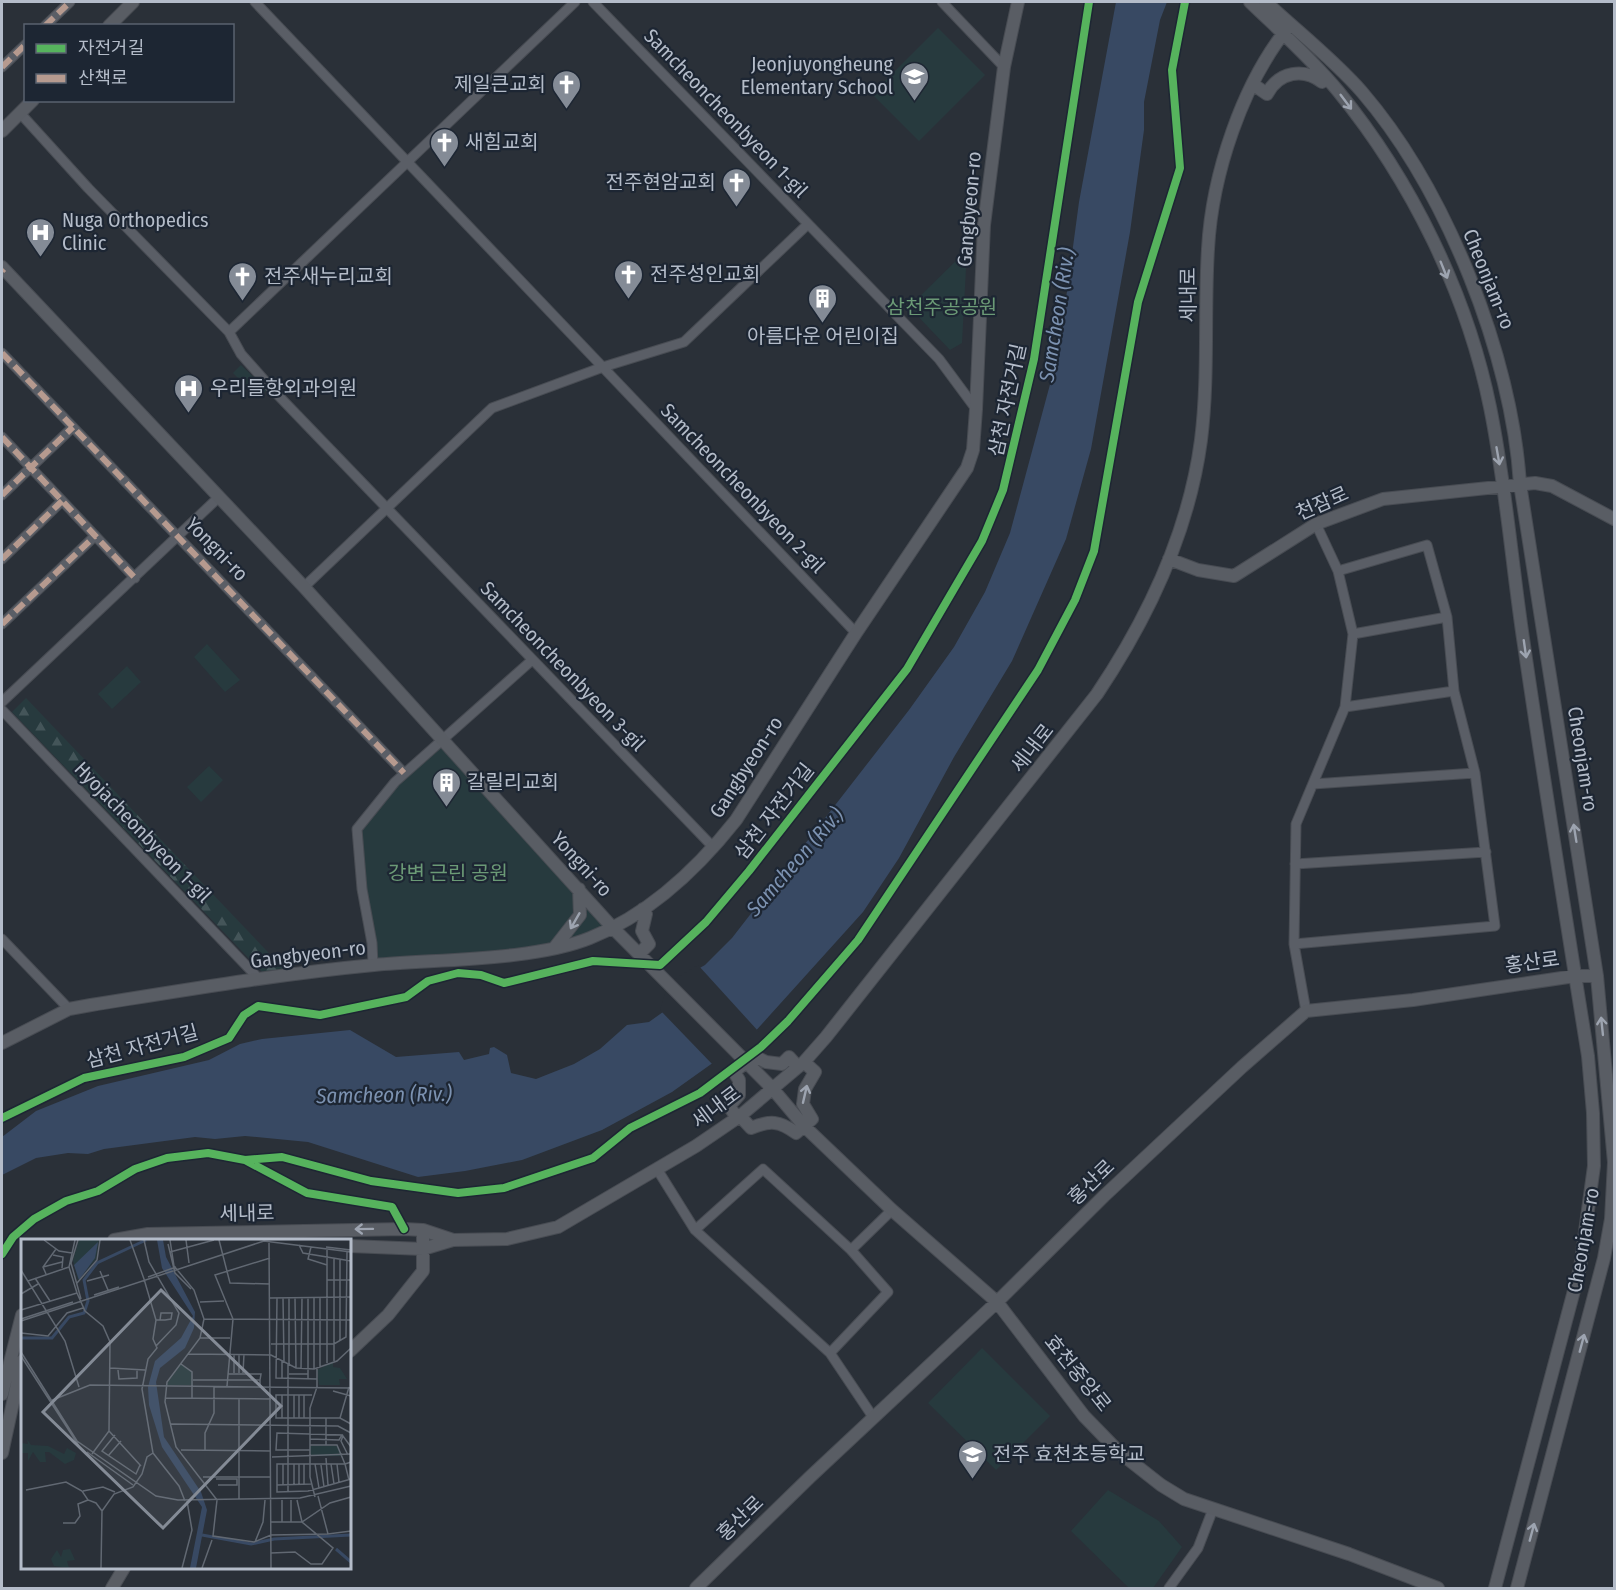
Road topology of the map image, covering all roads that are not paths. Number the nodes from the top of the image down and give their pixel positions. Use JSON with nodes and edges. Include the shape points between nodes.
{"nodes":[{"id":1,"x":70,"y":2,"type":"edge"},
{"id":2,"x":133,"y":2,"type":"edge"},
{"id":3,"x":255,"y":2,"type":"edge"},
{"id":4,"x":575,"y":2,"type":"edge"},
{"id":5,"x":593,"y":2,"type":"edge"},
{"id":6,"x":942,"y":2,"type":"edge"},
{"id":7,"x":1018,"y":2,"type":"edge"},
{"id":8,"x":1250,"y":2,"type":"edge"},
{"id":9,"x":1269,"y":6,"type":"edge"},
{"id":10,"x":47,"y":24,"type":"edge"},
{"id":11,"x":111,"y":24,"type":"edge"},
{"id":12,"x":1286,"y":30,"type":"junction"},
{"id":13,"x":24,"y":46,"type":"edge"},
{"id":14,"x":2,"y":67,"type":"edge"},
{"id":15,"x":1004,"y":67,"type":"junction"},
{"id":16,"x":1329,"y":81,"type":"junction"},
{"id":17,"x":1254,"y":85,"type":"junction"},
{"id":18,"x":31,"y":102,"type":"edge"},
{"id":19,"x":20,"y":114,"type":"junction"},
{"id":20,"x":2,"y":131,"type":"edge"},
{"id":21,"x":408,"y":161,"type":"junction"},
{"id":22,"x":808,"y":224,"type":"junction"},
{"id":23,"x":2,"y":269,"type":"edge"},
{"id":24,"x":229,"y":332,"type":"junction"},
{"id":25,"x":2,"y":353,"type":"edge"},
{"id":26,"x":603,"y":367,"type":"junction"},
{"id":27,"x":976,"y":409,"type":"junction"},
{"id":28,"x":73,"y":427,"type":"junction"},
{"id":29,"x":2,"y":437,"type":"edge"},
{"id":30,"x":30,"y":468,"type":"junction"},
{"id":31,"x":1503,"y":484,"type":"junction"},
{"id":32,"x":1520,"y":484,"type":"junction"},
{"id":33,"x":2,"y":495,"type":"edge"},
{"id":34,"x":219,"y":497,"type":"junction"},
{"id":35,"x":62,"y":501,"type":"junction"},
{"id":36,"x":386,"y":508,"type":"junction"},
{"id":37,"x":1614,"y":519,"type":"edge"},
{"id":38,"x":1316,"y":524,"type":"junction"},
{"id":39,"x":95,"y":536,"type":"junction"},
{"id":40,"x":178,"y":537,"type":"junction"},
{"id":41,"x":2,"y":559,"type":"edge"},
{"id":42,"x":1169,"y":560,"type":"junction"},
{"id":43,"x":1338,"y":571,"type":"junction"},
{"id":44,"x":135,"y":578,"type":"junction"},
{"id":45,"x":304,"y":587,"type":"junction"},
{"id":46,"x":1447,"y":617,"type":"junction"},
{"id":47,"x":2,"y":624,"type":"edge"},
{"id":48,"x":856,"y":633,"type":"junction"},
{"id":49,"x":1353,"y":634,"type":"junction"},
{"id":50,"x":531,"y":661,"type":"junction"},
{"id":51,"x":1454,"y":691,"type":"junction"},
{"id":52,"x":2,"y":702,"type":"edge"},
{"id":53,"x":1345,"y":707,"type":"junction"},
{"id":54,"x":2,"y":710,"type":"edge"},
{"id":55,"x":442,"y":740,"type":"junction"},
{"id":56,"x":404,"y":773,"type":"junction"},
{"id":57,"x":1475,"y":773,"type":"junction"},
{"id":58,"x":1313,"y":784,"type":"junction"},
{"id":59,"x":714,"y":848,"type":"junction"},
{"id":60,"x":1486,"y":852,"type":"junction"},
{"id":61,"x":1295,"y":864,"type":"junction"},
{"id":62,"x":579,"y":890,"type":"junction"},
{"id":63,"x":644,"y":911,"type":"junction"},
{"id":64,"x":614,"y":929,"type":"junction"},
{"id":65,"x":2,"y":939,"type":"edge"},
{"id":66,"x":1294,"y":944,"type":"junction"},
{"id":67,"x":555,"y":947,"type":"junction"},
{"id":68,"x":640,"y":952,"type":"junction"},
{"id":69,"x":373,"y":965,"type":"junction"},
{"id":70,"x":1575,"y":976,"type":"junction"},
{"id":71,"x":1597,"y":976,"type":"junction"},
{"id":72,"x":260,"y":979,"type":"junction"},
{"id":73,"x":69,"y":1010,"type":"junction"},
{"id":74,"x":1306,"y":1011,"type":"junction"},
{"id":75,"x":2,"y":1043,"type":"edge"},
{"id":76,"x":747,"y":1064,"type":"junction"},
{"id":77,"x":801,"y":1064,"type":"junction"},
{"id":78,"x":772,"y":1088,"type":"junction"},
{"id":79,"x":738,"y":1117,"type":"junction"},
{"id":80,"x":804,"y":1126,"type":"junction"},
{"id":81,"x":657,"y":1169,"type":"junction"},
{"id":82,"x":892,"y":1210,"type":"junction"},
{"id":83,"x":423,"y":1230,"type":"junction"},
{"id":84,"x":695,"y":1230,"type":"junction"},
{"id":85,"x":120,"y":1239,"type":"edge"},
{"id":86,"x":453,"y":1240,"type":"junction"},
{"id":87,"x":351,"y":1246,"type":"edge"},
{"id":88,"x":423,"y":1249,"type":"junction"},
{"id":89,"x":851,"y":1250,"type":"junction"},
{"id":90,"x":997,"y":1302,"type":"junction"},
{"id":91,"x":21,"y":1319,"type":"edge"},
{"id":92,"x":351,"y":1351,"type":"edge"},
{"id":93,"x":830,"y":1353,"type":"junction"},
{"id":94,"x":21,"y":1366,"type":"edge"},
{"id":95,"x":2,"y":1394,"type":"edge"},
{"id":96,"x":873,"y":1417,"type":"junction"},
{"id":97,"x":2,"y":1453,"type":"edge"},
{"id":98,"x":1213,"y":1509,"type":"junction"},
{"id":99,"x":123,"y":1569,"type":"edge"},
{"id":100,"x":112,"y":1588,"type":"edge"},
{"id":101,"x":696,"y":1588,"type":"edge"},
{"id":102,"x":1169,"y":1588,"type":"edge"},
{"id":103,"x":1438,"y":1588,"type":"edge"},
{"id":104,"x":1495,"y":1588,"type":"edge"},
{"id":105,"x":1518,"y":1588,"type":"edge"}],
"edges":[{"from":1,"to":10,"type":"street"},
{"from":2,"to":11,"type":"street"},
{"from":3,"to":21,"type":"street","name":"Samcheoncheonbyeon 2-gil"},
{"from":4,"to":21,"type":"street"},
{"from":5,"to":22,"type":"street","name":"Samcheoncheonbyeon 1-gil"},
{"from":6,"to":15,"type":"street"},
{"from":7,"to":15,"type":"street","name":"Gangbyeon-ro"},
{"from":8,"to":9,"type":"street","name":"Cheonjam-ro"},
{"from":9,"to":12,"type":"street","name":"Cheonjam-ro"},
{"from":12,"to":16,"type":"street","name":"Cheonjam-ro"},
{"from":12,"to":17,"type":"street","name":"세내로"},
{"from":12,"to":32,"type":"street","name":"Cheonjam-ro","via":[[1313,44],[1362,92],[1408,154],[1434,201],[1494,344]]},
{"from":13,"to":14,"type":"street"},
{"from":15,"to":27,"type":"street","name":"Gangbyeon-ro","via":[[984,225]]},
{"from":16,"to":17,"type":"street","via":[[1324,83],[1311,74],[1298,72],[1283,77],[1267,94]]},
{"from":16,"to":31,"type":"street","name":"Cheonjam-ro","one_way":true,"via":[[1390,164],[1441,261],[1474,344]]},
{"from":17,"to":42,"type":"street","name":"세내로","via":[[1235,126],[1210,219],[1201,440],[1189,499]]},
{"from":18,"to":19,"type":"street"},
{"from":19,"to":20,"type":"street"},
{"from":19,"to":24,"type":"street","name":"Samcheoncheonbyeon 3-gil"},
{"from":21,"to":24,"type":"street"},
{"from":21,"to":26,"type":"street","name":"Samcheoncheonbyeon 2-gil"},
{"from":22,"to":26,"type":"street","name":"Samcheoncheonbyeon 1-gil","via":[[684,342]]},
{"from":22,"to":27,"type":"street","name":"Samcheoncheonbyeon 1-gil","via":[[939,359]]},
{"from":23,"to":34,"type":"street","name":"Yongni-ro"},
{"from":24,"to":36,"type":"street","name":"Samcheoncheonbyeon 3-gil","via":[[241,354]]},
{"from":25,"to":28,"type":"street","name":"Yongni-ro"},
{"from":26,"to":36,"type":"street","via":[[492,408]]},
{"from":26,"to":48,"type":"street","name":"Samcheoncheonbyeon 2-gil"},
{"from":27,"to":48,"type":"street","name":"Gangbyeon-ro","via":[[973,450],[967,468]]},
{"from":28,"to":30,"type":"street"},
{"from":28,"to":40,"type":"street","name":"Yongni-ro"},
{"from":29,"to":30,"type":"street"},
{"from":30,"to":33,"type":"street"},
{"from":30,"to":35,"type":"street"},
{"from":31,"to":32,"type":"street","name":"천잠로"},
{"from":31,"to":38,"type":"street","name":"천잠로","via":[[1383,499]]},
{"from":31,"to":70,"type":"street","name":"Cheonjam-ro","one_way":true},
{"from":32,"to":37,"type":"street","name":"천잠로","via":[[1552,486]]},
{"from":71,"to":32,"type":"street","name":"Cheonjam-ro","one_way":true},
{"from":34,"to":40,"type":"street"},
{"from":34,"to":45,"type":"street","name":"Yongni-ro"},
{"from":35,"to":39,"type":"street"},
{"from":35,"to":41,"type":"street"},
{"from":36,"to":45,"type":"street"},
{"from":36,"to":50,"type":"street","name":"Samcheoncheonbyeon 3-gil"},
{"from":38,"to":42,"type":"street","name":"천잠로","via":[[1234,576]]},
{"from":38,"to":43,"type":"street"},
{"from":39,"to":44,"type":"street"},
{"from":39,"to":47,"type":"street"},
{"from":40,"to":44,"type":"street"},
{"from":40,"to":56,"type":"street","name":"Yongni-ro"},
{"from":42,"to":77,"type":"street","name":"세내로","via":[[1122,657],[1097,694],[887,963]]},
{"from":43,"to":46,"type":"street","via":[[1427,545]]},
{"from":43,"to":49,"type":"street"},
{"from":44,"to":52,"type":"street"},
{"from":45,"to":55,"type":"street","name":"Yongni-ro"},
{"from":46,"to":49,"type":"street"},
{"from":46,"to":51,"type":"street"},
{"from":48,"to":59,"type":"street","name":"Gangbyeon-ro"},
{"from":49,"to":53,"type":"street"},
{"from":50,"to":55,"type":"street"},
{"from":50,"to":59,"type":"street","name":"Samcheoncheonbyeon 3-gil"},
{"from":51,"to":53,"type":"street"},
{"from":51,"to":57,"type":"street"},
{"from":53,"to":58,"type":"street"},
{"from":54,"to":72,"type":"street","name":"Hyojacheonbyeon 1-gil"},
{"from":55,"to":56,"type":"street"},
{"from":55,"to":62,"type":"street","name":"Yongni-ro"},
{"from":56,"to":69,"type":"street","via":[[357,830]]},
{"from":57,"to":58,"type":"street"},
{"from":57,"to":60,"type":"street"},
{"from":58,"to":61,"type":"street","via":[[1296,824]]},
{"from":59,"to":63,"type":"street","name":"Gangbyeon-ro"},
{"from":60,"to":61,"type":"street"},
{"from":60,"to":66,"type":"street","via":[[1495,926]]},
{"from":61,"to":66,"type":"street"},
{"from":62,"to":64,"type":"street","name":"Yongni-ro"},
{"from":62,"to":67,"type":"street","one_way":true,"via":[[580,915]]},
{"from":63,"to":64,"type":"street","name":"Gangbyeon-ro"},
{"from":63,"to":68,"type":"street","via":[[642,931],[649,944]]},
{"from":64,"to":67,"type":"street","name":"Gangbyeon-ro"},
{"from":64,"to":68,"type":"street","name":"Yongni-ro"},
{"from":65,"to":73,"type":"street"},
{"from":66,"to":74,"type":"street"},
{"from":67,"to":69,"type":"street","name":"Gangbyeon-ro"},
{"from":68,"to":76,"type":"street","name":"Yongni-ro"},
{"from":69,"to":72,"type":"street","name":"Gangbyeon-ro"},
{"from":70,"to":71,"type":"street","name":"홍산로"},
{"from":70,"to":74,"type":"street","name":"홍산로"},
{"from":70,"to":104,"type":"street","name":"Cheonjam-ro","via":[[1593,1113],[1594,1166],[1588,1216],[1572,1302]]},
{"from":105,"to":71,"type":"street","name":"Cheonjam-ro","one_way":true,"via":[[1590,1317],[1611,1219],[1614,1162]]},
{"from":72,"to":73,"type":"street","name":"Gangbyeon-ro"},
{"from":73,"to":75,"type":"street","name":"Gangbyeon-ro"},
{"from":74,"to":90,"type":"street","name":"홍산로","via":[[1130,1172]]},
{"from":76,"to":77,"type":"street","via":[[756,1057],[782,1064],[789,1057]]},
{"from":76,"to":78,"type":"street","name":"효천중앙로"},
{"from":76,"to":79,"type":"street","via":[[735,1072],[739,1095],[729,1106]]},
{"from":77,"to":78,"type":"street","name":"세내로"},
{"from":80,"to":77,"type":"street","one_way":true,"via":[[812,1119],[803,1104],[805,1089],[815,1072]]},
{"from":78,"to":79,"type":"street","name":"세내로"},
{"from":78,"to":80,"type":"street","name":"효천중앙로"},
{"from":79,"to":80,"type":"street","via":[[751,1128],[767,1121],[783,1124],[796,1133]]},
{"from":79,"to":81,"type":"street","name":"세내로"},
{"from":80,"to":82,"type":"street","name":"효천중앙로"},
{"from":81,"to":84,"type":"street"},
{"from":81,"to":86,"type":"street","name":"세내로","via":[[558,1227],[507,1239]]},
{"from":82,"to":89,"type":"street"},
{"from":82,"to":90,"type":"street","name":"효천중앙로"},
{"from":83,"to":85,"type":"street","name":"세내로","one_way":true,"via":[[148,1234]]},
{"from":83,"to":86,"type":"street","name":"세내로"},
{"from":83,"to":88,"type":"street"},
{"from":84,"to":89,"type":"street","via":[[763,1169]]},
{"from":84,"to":93,"type":"street"},
{"from":86,"to":88,"type":"street","name":"세내로"},
{"from":87,"to":88,"type":"street","name":"세내로"},
{"from":88,"to":92,"type":"street","via":[[423,1271],[388,1315]]},
{"from":89,"to":93,"type":"street","via":[[888,1292]]},
{"from":90,"to":96,"type":"street","name":"홍산로"},
{"from":90,"to":98,"type":"street","name":"효천중앙로","via":[[1084,1416],[1119,1452],[1161,1485]]},
{"from":91,"to":95,"type":"street"},
{"from":93,"to":96,"type":"street"},
{"from":94,"to":97,"type":"street"},
{"from":96,"to":101,"type":"street","name":"홍산로"},
{"from":98,"to":102,"type":"street","via":[[1198,1548]]},
{"from":98,"to":103,"type":"street","name":"효천중앙로"},
{"from":99,"to":100,"type":"street"}]}
